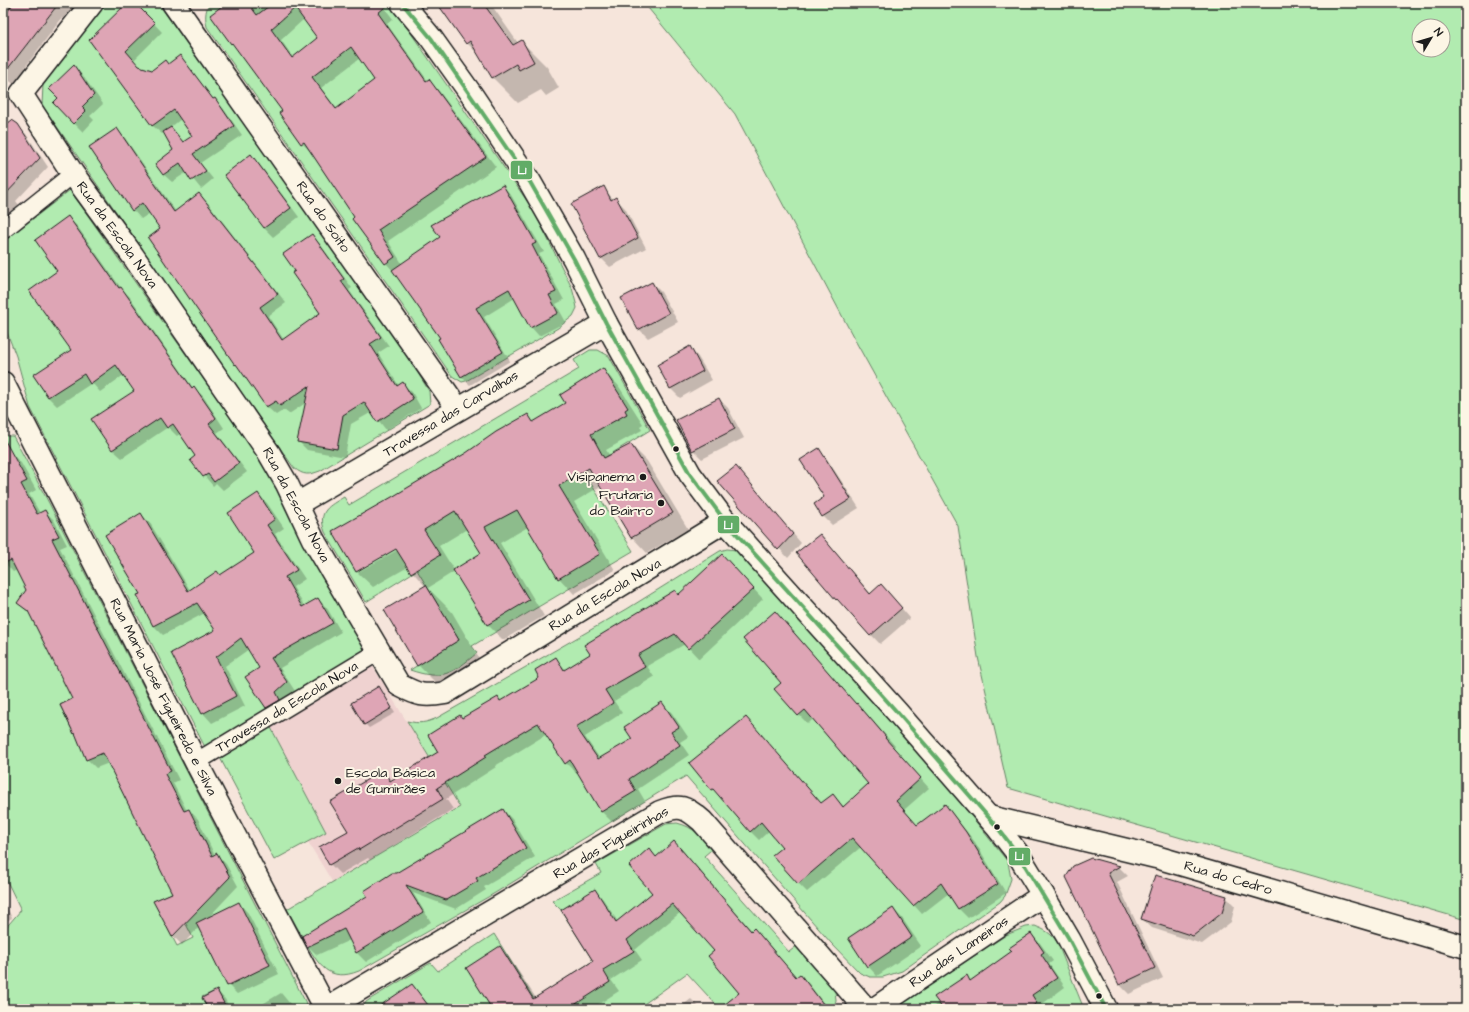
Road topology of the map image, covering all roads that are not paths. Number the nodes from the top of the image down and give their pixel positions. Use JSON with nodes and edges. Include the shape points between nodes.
{"nodes":[{"id":1,"x":92,"y":3,"type":"edge"},
{"id":2,"x":173,"y":3,"type":"edge"},
{"id":3,"x":402,"y":3,"type":"edge"},
{"id":4,"x":73,"y":174,"type":"junction"},
{"id":5,"x":3,"y":230,"type":"edge"},
{"id":6,"x":606,"y":323,"type":"junction"},
{"id":7,"x":3,"y":383,"type":"edge"},
{"id":8,"x":458,"y":409,"type":"junction"},
{"id":9,"x":297,"y":504,"type":"junction"},
{"id":10,"x":725,"y":521,"type":"junction"},
{"id":11,"x":378,"y":652,"type":"junction"},
{"id":12,"x":196,"y":762,"type":"junction"},
{"id":13,"x":989,"y":817,"type":"junction"},
{"id":14,"x":1043,"y":895,"type":"junction"},
{"id":15,"x":1466,"y":947,"type":"edge"},
{"id":16,"x":326,"y":1009,"type":"edge"},
{"id":17,"x":866,"y":1009,"type":"edge"},
{"id":18,"x":874,"y":1009,"type":"edge"},
{"id":19,"x":1106,"y":1009,"type":"edge"}],
"edges":[{"from":1,"to":4,"type":"street","name":"Rua da Escola Nova","via":[[21,94]]},
{"from":2,"to":8,"type":"street","name":"Rua do Soito"},
{"from":3,"to":6,"type":"street","via":[[451,65],[507,146],[543,203]]},
{"from":4,"to":5,"type":"street"},
{"from":4,"to":9,"type":"street","name":"Rua da Escola Nova","via":[[243,413]]},
{"from":6,"to":8,"type":"street","name":"Travessa das Carvalhas"},
{"from":6,"to":10,"type":"street","via":[[690,474]]},
{"from":7,"to":12,"type":"street","name":"Rua Maria José Figueiredo e Silva"},
{"from":8,"to":9,"type":"street","name":"Travessa das Carvalhas"},
{"from":9,"to":11,"type":"street","name":"Rua da Escola Nova","via":[[314,540]]},
{"from":10,"to":11,"type":"street","name":"Rua da Escola Nova","via":[[445,693],[428,697],[399,685]]},
{"from":10,"to":13,"type":"street"},
{"from":11,"to":12,"type":"street","name":"Travessa da Escola Nova"},
{"from":12,"to":16,"type":"street","name":"Rua Maria José Figueiredo e Silva"},
{"from":13,"to":14,"type":"street","via":[[1018,854]]},
{"from":13,"to":15,"type":"street","name":"Rua do Cedro","via":[[1156,857]]},
{"from":14,"to":18,"type":"street","name":"Rua das Lameiras"},
{"from":14,"to":19,"type":"street"},
{"from":16,"to":17,"type":"street","name":"Rua das Figueirinhas","via":[[671,807],[681,807],[702,820]]}]}
